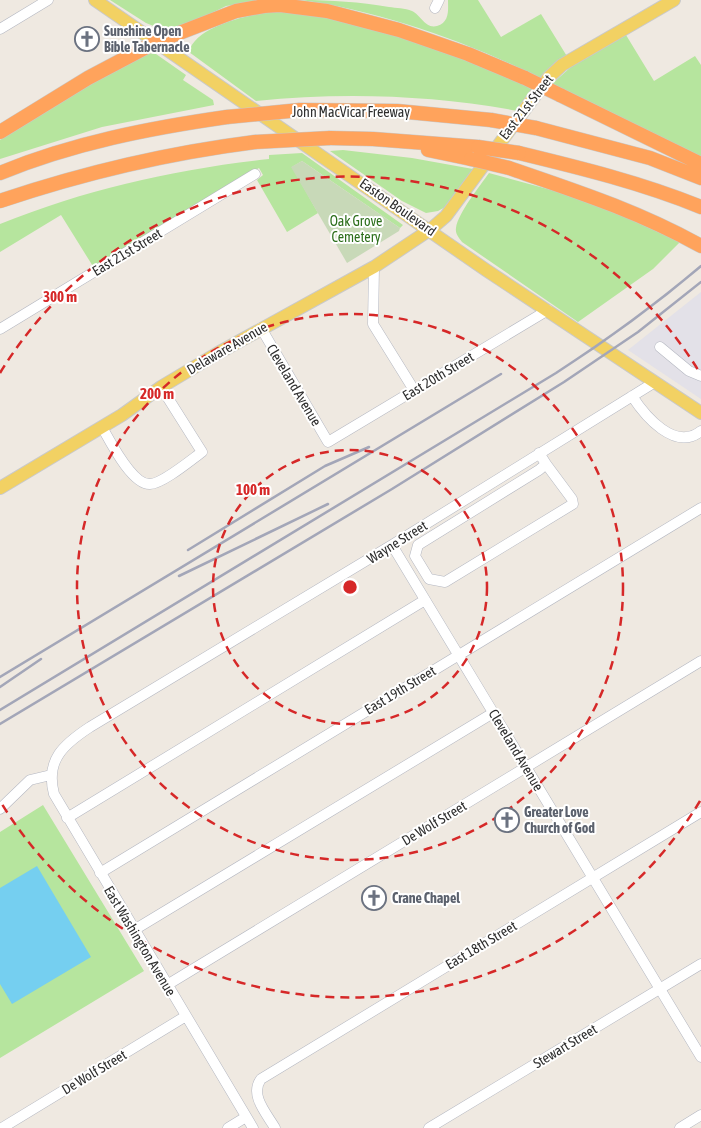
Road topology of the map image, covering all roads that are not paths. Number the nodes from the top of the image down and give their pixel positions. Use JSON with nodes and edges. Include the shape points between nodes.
{"nodes":[{"id":1,"x":48,"y":0,"type":"edge"},
{"id":2,"x":95,"y":0,"type":"edge"},
{"id":3,"x":674,"y":0,"type":"edge"},
{"id":4,"x":0,"y":29,"type":"edge"},
{"id":5,"x":156,"y":42,"type":"junction"},
{"id":6,"x":0,"y":132,"type":"edge"},
{"id":7,"x":373,"y":139,"type":"junction"},
{"id":8,"x":696,"y":166,"type":"edge"},
{"id":9,"x":0,"y":173,"type":"edge"},
{"id":10,"x":255,"y":174,"type":"dead end"},
{"id":11,"x":701,"y":178,"type":"edge"},
{"id":12,"x":0,"y":201,"type":"edge"},
{"id":13,"x":701,"y":207,"type":"edge"},
{"id":14,"x":431,"y":229,"type":"junction"},
{"id":15,"x":701,"y":246,"type":"edge"},
{"id":16,"x":374,"y":267,"type":"junction"},
{"id":17,"x":548,"y":310,"type":"junction"},
{"id":18,"x":261,"y":328,"type":"junction"},
{"id":19,"x":0,"y":329,"type":"edge"},
{"id":20,"x":660,"y":347,"type":"dead end"},
{"id":21,"x":701,"y":376,"type":"edge"},
{"id":22,"x":655,"y":382,"type":"junction"},
{"id":23,"x":161,"y":387,"type":"junction"},
{"id":24,"x":414,"y":390,"type":"junction"},
{"id":25,"x":632,"y":396,"type":"junction"},
{"id":26,"x":701,"y":413,"type":"edge"},
{"id":27,"x":102,"y":427,"type":"junction"},
{"id":28,"x":701,"y":431,"type":"edge"},
{"id":29,"x":328,"y":442,"type":"joint"},
{"id":30,"x":539,"y":454,"type":"junction"},
{"id":31,"x":546,"y":464,"type":"junction"},
{"id":32,"x":0,"y":488,"type":"edge"},
{"id":33,"x":701,"y":508,"type":"edge"},
{"id":34,"x":392,"y":545,"type":"junction"},
{"id":35,"x":425,"y":600,"type":"junction"},
{"id":36,"x":458,"y":655,"type":"junction"},
{"id":37,"x":701,"y":661,"type":"edge"},
{"id":38,"x":493,"y":713,"type":"junction"},
{"id":39,"x":526,"y":768,"type":"junction"},
{"id":40,"x":51,"y":775,"type":"junction"},
{"id":41,"x":0,"y":809,"type":"edge"},
{"id":42,"x":701,"y":812,"type":"edge"},
{"id":43,"x":67,"y":818,"type":"junction"},
{"id":44,"x":100,"y":873,"type":"junction"},
{"id":45,"x":593,"y":878,"type":"junction"},
{"id":46,"x":134,"y":930,"type":"junction"},
{"id":47,"x":701,"y":964,"type":"edge"},
{"id":48,"x":167,"y":985,"type":"junction"},
{"id":49,"x":660,"y":989,"type":"junction"},
{"id":50,"x":186,"y":1016,"type":"junction"},
{"id":51,"x":701,"y":1057,"type":"edge"},
{"id":52,"x":701,"y":1115,"type":"edge"},
{"id":53,"x":246,"y":1117,"type":"junction"},
{"id":54,"x":2,"y":1128,"type":"edge"},
{"id":55,"x":228,"y":1128,"type":"edge"},
{"id":56,"x":253,"y":1128,"type":"edge"},
{"id":57,"x":276,"y":1128,"type":"edge"},
{"id":58,"x":429,"y":1128,"type":"edge"},
{"id":59,"x":680,"y":1128,"type":"edge"}],
"edges":[{"from":1,"to":4,"type":"street"},
{"from":2,"to":5,"type":"main road","name":"Easton Boulevard"},
{"from":3,"to":14,"type":"main road","name":"East 21st Street","via":[[562,65],[548,78],[446,216]]},
{"from":5,"to":6,"type":"highway","via":[[88,78]]},
{"from":5,"to":8,"type":"highway","bridge":true,"via":[[236,11],[280,5],[327,11],[398,30],[468,54],[560,95]]},
{"from":5,"to":14,"type":"main road","name":"Easton Boulevard"},
{"from":7,"to":12,"type":"highway","name":"John MacVicar Freeway","bridge":true,"via":[[255,142],[199,149],[108,169]]},
{"from":7,"to":13,"type":"highway","name":"John MacVicar Freeway","bridge":true,"via":[[519,153],[664,192]]},
{"from":7,"to":15,"type":"highway","bridge":true,"via":[[509,168],[622,207]]},
{"from":8,"to":9,"type":"highway","name":"John MacVicar Freeway","bridge":true,"via":[[491,120],[397,110],[300,110],[227,116],[148,129],[98,141]]},
{"from":8,"to":11,"type":"highway","name":"John MacVicar Freeway"},
{"from":10,"to":19,"type":"street","name":"East 21st Street"},
{"from":14,"to":16,"type":"main road","name":"Delaware Avenue"},
{"from":14,"to":17,"type":"main road","name":"Easton Boulevard"},
{"from":16,"to":18,"type":"main road","name":"Delaware Avenue"},
{"from":16,"to":24,"type":"street","via":[[373,324]]},
{"from":17,"to":22,"type":"main road","name":"Easton Boulevard"},
{"from":17,"to":24,"type":"street","name":"East 20th Street"},
{"from":18,"to":23,"type":"main road","name":"Delaware Avenue"},
{"from":18,"to":29,"type":"street","name":"Cleveland Avenue"},
{"from":20,"to":21,"type":"street","via":[[688,371]]},
{"from":22,"to":25,"type":"street","name":"Wayne Street"},
{"from":22,"to":26,"type":"main road","name":"Easton Boulevard"},
{"from":23,"to":27,"type":"main road","name":"Delaware Avenue"},
{"from":23,"to":27,"type":"street","via":[[202,452],[161,480],[150,485],[142,483],[129,471]]},
{"from":24,"to":29,"type":"street","name":"East 20th Street"},
{"from":25,"to":28,"type":"street","via":[[646,416],[664,432],[695,436]]},
{"from":25,"to":30,"type":"street","name":"Wayne Street"},
{"from":27,"to":32,"type":"main road","name":"Delaware Avenue"},
{"from":30,"to":31,"type":"street"},
{"from":30,"to":34,"type":"street","name":"Wayne Street"},
{"from":31,"to":31,"type":"street","via":[[418,545],[415,556],[429,579],[445,582],[573,504]]},
{"from":33,"to":36,"type":"street","name":"East 19th Street"},
{"from":34,"to":35,"type":"street","name":"Cleveland Avenue"},
{"from":34,"to":40,"type":"street","name":"Wayne Street","via":[[74,737],[55,758]]},
{"from":35,"to":36,"type":"street","name":"Cleveland Avenue"},
{"from":35,"to":43,"type":"street"},
{"from":36,"to":38,"type":"street","name":"Cleveland Avenue"},
{"from":36,"to":44,"type":"street","name":"East 19th Street"},
{"from":37,"to":39,"type":"street","name":"De Wolf Street"},
{"from":38,"to":39,"type":"street","name":"Cleveland Avenue"},
{"from":38,"to":46,"type":"street"},
{"from":39,"to":45,"type":"street","name":"Cleveland Avenue"},
{"from":39,"to":48,"type":"street","name":"De Wolf Street"},
{"from":40,"to":41,"type":"street","via":[[30,780]]},
{"from":40,"to":43,"type":"street","name":"East Washington Avenue","via":[[54,794]]},
{"from":42,"to":45,"type":"street","name":"East 18th Street"},
{"from":43,"to":44,"type":"street","name":"East Washington Avenue"},
{"from":44,"to":46,"type":"street","name":"East Washington Avenue"},
{"from":45,"to":49,"type":"street","name":"Cleveland Avenue"},
{"from":45,"to":57,"type":"street","name":"East 18th Street","via":[[261,1079],[256,1089],[258,1098]]},
{"from":46,"to":48,"type":"street","name":"East Washington Avenue"},
{"from":47,"to":49,"type":"street","name":"Stewart Street"},
{"from":48,"to":50,"type":"street","name":"East Washington Avenue"},
{"from":49,"to":51,"type":"street","name":"Cleveland Avenue"},
{"from":49,"to":58,"type":"street","name":"Stewart Street"},
{"from":50,"to":53,"type":"street","name":"East Washington Avenue"},
{"from":50,"to":54,"type":"street","name":"De Wolf Street"},
{"from":52,"to":59,"type":"street"},
{"from":53,"to":55,"type":"street"},
{"from":53,"to":56,"type":"street","name":"East Washington Avenue"}]}
